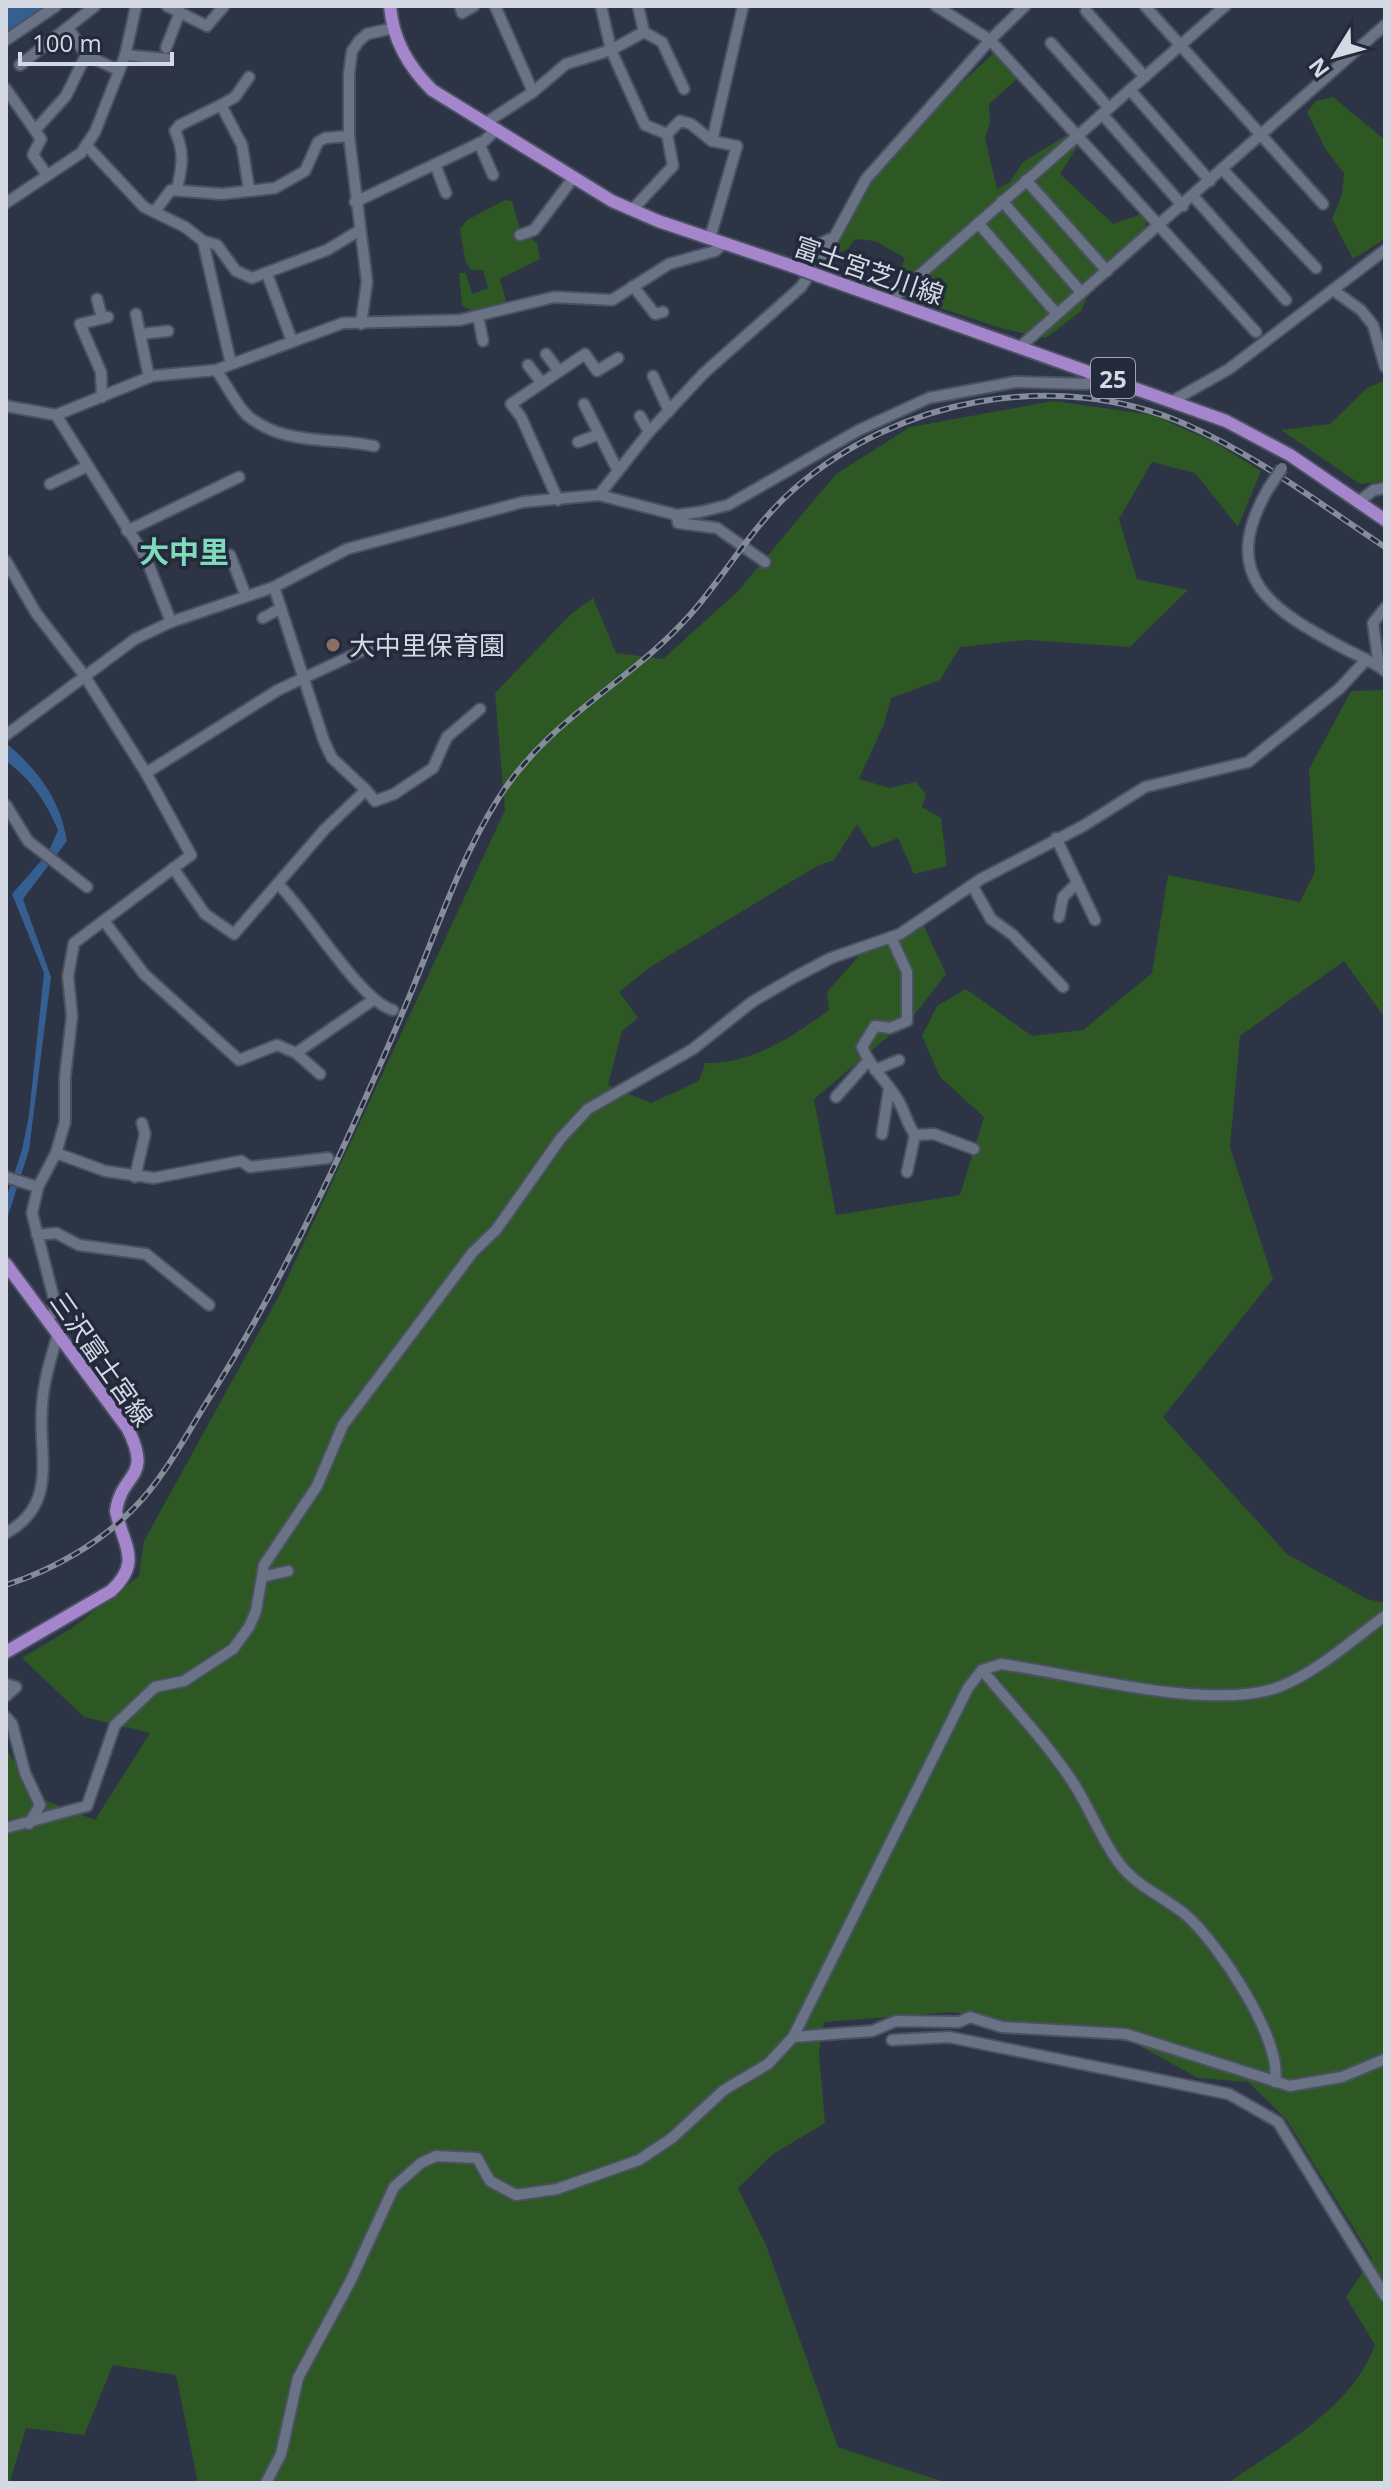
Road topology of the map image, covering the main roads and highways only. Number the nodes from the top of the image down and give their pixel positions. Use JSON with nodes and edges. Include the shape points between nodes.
{"nodes":[{"id":1,"x":390,"y":6,"type":"edge"},
{"id":2,"x":1385,"y":520,"type":"edge"},
{"id":3,"x":6,"y":1264,"type":"edge"},
{"id":4,"x":6,"y":1652,"type":"edge"}],
"edges":[{"from":1,"to":2,"type":"main road","name":"富士宮芝川線","number":"25","bridge":true,"via":[[413,72],[432,90],[632,210],[1226,421],[1290,455]]},
{"from":3,"to":4,"type":"main road","name":"三沢富士宮線","via":[[137,1447],[136,1474],[116,1511],[130,1562],[126,1577]]}]}
